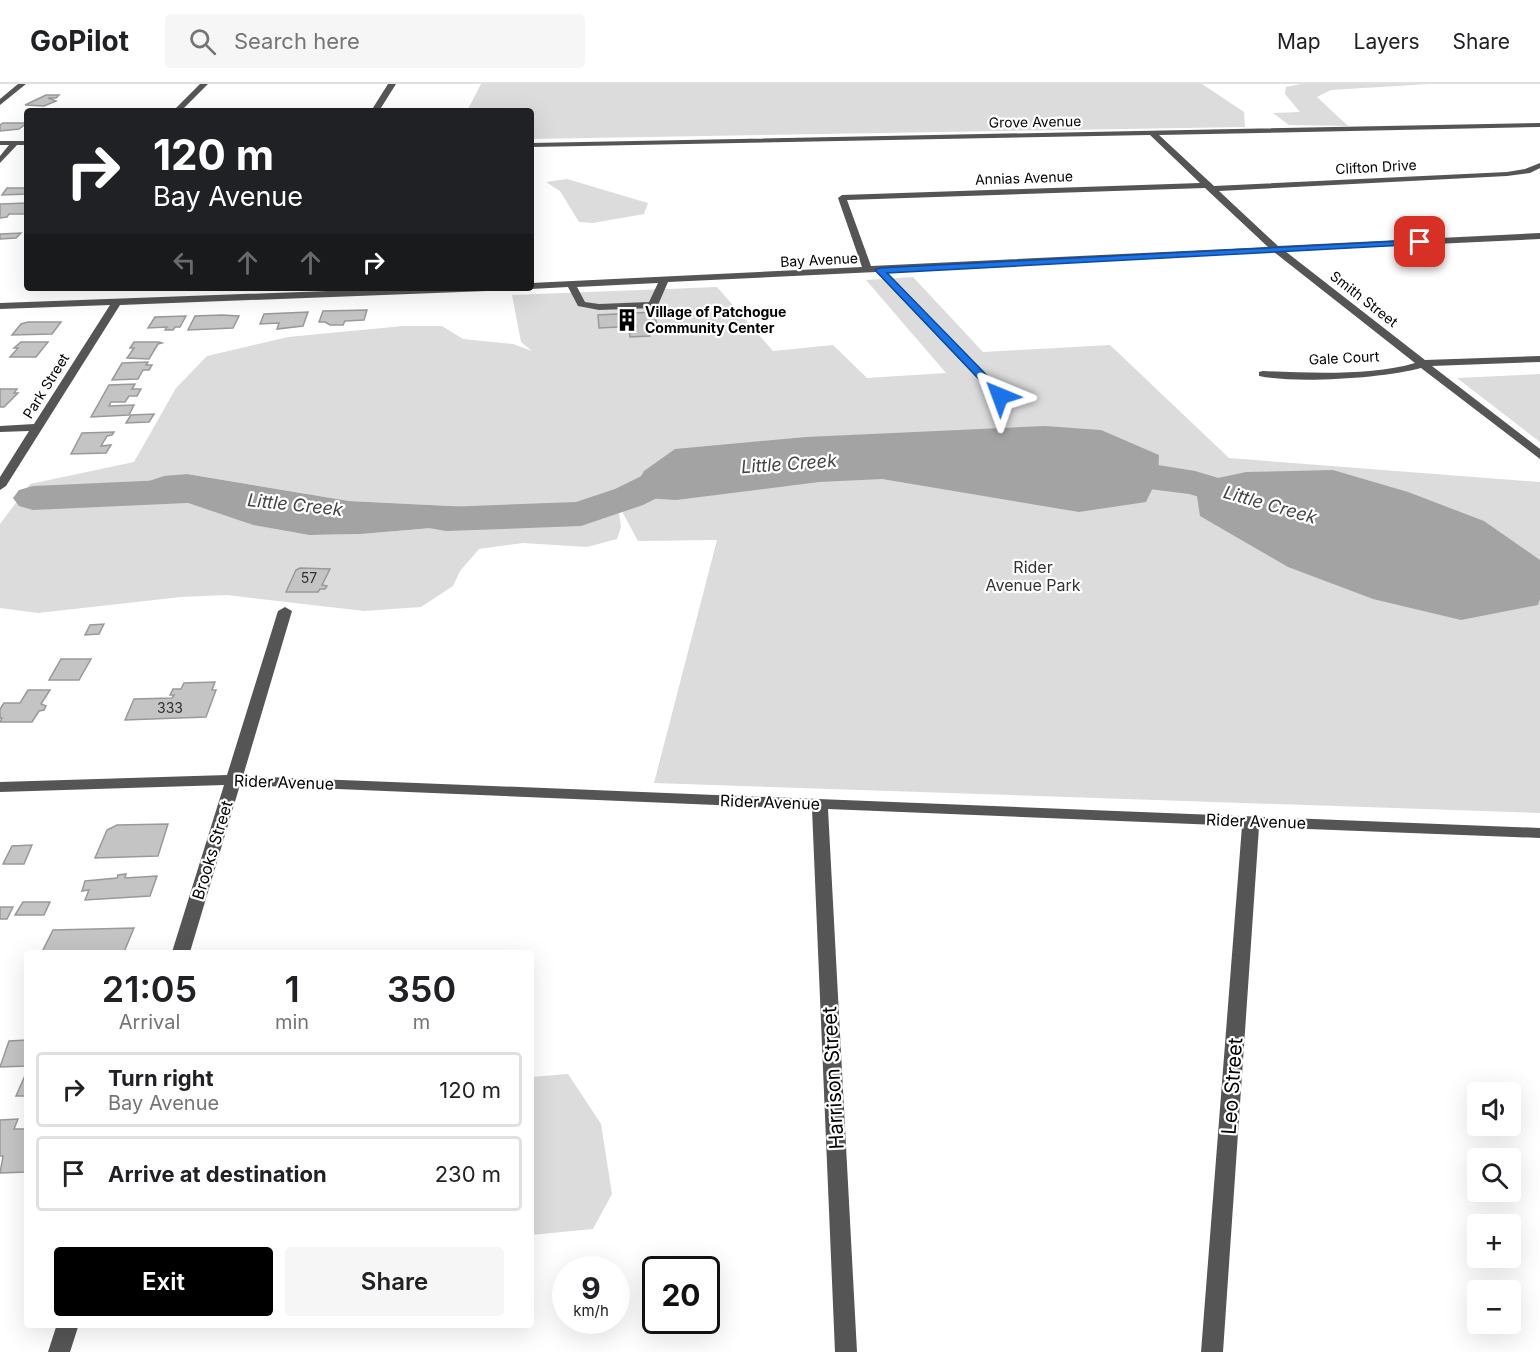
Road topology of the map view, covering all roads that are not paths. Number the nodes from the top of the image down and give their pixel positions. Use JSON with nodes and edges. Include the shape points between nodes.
{"nodes":[{"id":1,"x":22,"y":84,"type":"edge"},
{"id":2,"x":204,"y":84,"type":"edge"},
{"id":3,"x":392,"y":84,"type":"edge"},
{"id":4,"x":0,"y":103,"type":"edge"},
{"id":5,"x":180,"y":108,"type":"edge"},
{"id":6,"x":377,"y":108,"type":"edge"},
{"id":7,"x":1523,"y":125,"type":"junction"},
{"id":8,"x":1540,"y":125,"type":"edge"},
{"id":9,"x":1532,"y":132,"type":"dead end"},
{"id":10,"x":1152,"y":133,"type":"junction"},
{"id":11,"x":0,"y":143,"type":"edge"},
{"id":12,"x":15,"y":143,"type":"junction"},
{"id":13,"x":24,"y":143,"type":"edge"},
{"id":14,"x":534,"y":145,"type":"edge"},
{"id":15,"x":0,"y":161,"type":"edge"},
{"id":16,"x":1540,"y":165,"type":"edge"},
{"id":17,"x":1210,"y":187,"type":"junction"},
{"id":18,"x":1540,"y":236,"type":"edge"},
{"id":19,"x":1277,"y":249,"type":"junction"},
{"id":20,"x":880,"y":270,"type":"junction"},
{"id":21,"x":868,"y":271,"type":"junction"},
{"id":22,"x":664,"y":280,"type":"junction"},
{"id":23,"x":571,"y":284,"type":"junction"},
{"id":24,"x":534,"y":286,"type":"edge"},
{"id":25,"x":321,"y":291,"type":"edge"},
{"id":26,"x":266,"y":292,"type":"edge"},
{"id":27,"x":117,"y":302,"type":"junction"},
{"id":28,"x":0,"y":306,"type":"edge"},
{"id":29,"x":1540,"y":359,"type":"edge"},
{"id":30,"x":1425,"y":363,"type":"junction"},
{"id":31,"x":1263,"y":374,"type":"dead end"},
{"id":32,"x":1000,"y":396,"type":"dead end"},
{"id":33,"x":38,"y":427,"type":"junction"},
{"id":34,"x":0,"y":429,"type":"edge"},
{"id":35,"x":1540,"y":454,"type":"edge"},
{"id":36,"x":0,"y":486,"type":"edge"},
{"id":37,"x":285,"y":610,"type":"dead end"},
{"id":38,"x":233,"y":780,"type":"junction"},
{"id":39,"x":0,"y":787,"type":"edge"},
{"id":40,"x":820,"y":804,"type":"junction"},
{"id":41,"x":1251,"y":821,"type":"junction"},
{"id":42,"x":1540,"y":833,"type":"edge"},
{"id":43,"x":182,"y":950,"type":"edge"},
{"id":44,"x":67,"y":1328,"type":"edge"},
{"id":45,"x":59,"y":1352,"type":"edge"},
{"id":46,"x":846,"y":1352,"type":"edge"},
{"id":47,"x":1212,"y":1352,"type":"edge"}],
"edges":[{"from":1,"to":4,"type":"street"},
{"from":2,"to":5,"type":"street"},
{"from":3,"to":6,"type":"street"},
{"from":7,"to":8,"type":"street","name":"Grove Avenue"},
{"from":7,"to":9,"type":"street"},
{"from":7,"to":10,"type":"street","name":"Grove Avenue"},
{"from":10,"to":14,"type":"street","name":"Grove Avenue"},
{"from":10,"to":17,"type":"street","name":"Smith Street"},
{"from":11,"to":12,"type":"street"},
{"from":12,"to":13,"type":"street"},
{"from":12,"to":15,"type":"street"},
{"from":16,"to":17,"type":"street","name":"Clifton Drive","via":[[1507,174]]},
{"from":17,"to":19,"type":"street","name":"Smith Street"},
{"from":17,"to":21,"type":"street","name":"Annias Avenue","via":[[842,198]]},
{"from":18,"to":19,"type":"street","name":"Bay Avenue"},
{"from":19,"to":20,"type":"street","name":"Bay Avenue"},
{"from":19,"to":30,"type":"street","name":"Smith Street"},
{"from":20,"to":21,"type":"street","name":"Bay Avenue"},
{"from":20,"to":32,"type":"street"},
{"from":21,"to":22,"type":"street","name":"Bay Avenue"},
{"from":22,"to":23,"type":"street","name":"Bay Avenue"},
{"from":22,"to":23,"type":"street","via":[[653,305],[582,304]]},
{"from":23,"to":24,"type":"street","name":"Bay Avenue"},
{"from":25,"to":26,"type":"street"},
{"from":26,"to":27,"type":"street"},
{"from":27,"to":28,"type":"street"},
{"from":27,"to":33,"type":"street","name":"Park Street"},
{"from":29,"to":30,"type":"street","name":"Gale Court"},
{"from":30,"to":31,"type":"street","name":"Gale Court","via":[[1398,371]]},
{"from":30,"to":35,"type":"street","name":"Smith Street"},
{"from":33,"to":34,"type":"street"},
{"from":33,"to":36,"type":"street","name":"Park Street"},
{"from":37,"to":38,"type":"street","name":"Brooks Street"},
{"from":38,"to":39,"type":"street","name":"Rider Avenue"},
{"from":38,"to":40,"type":"street","name":"Rider Avenue"},
{"from":38,"to":43,"type":"street","name":"Brooks Street"},
{"from":40,"to":41,"type":"street","name":"Rider Avenue"},
{"from":40,"to":46,"type":"street","name":"Harrison Street"},
{"from":41,"to":42,"type":"street","name":"Rider Avenue"},
{"from":41,"to":47,"type":"street","name":"Leo Street"},
{"from":44,"to":45,"type":"street"}]}
